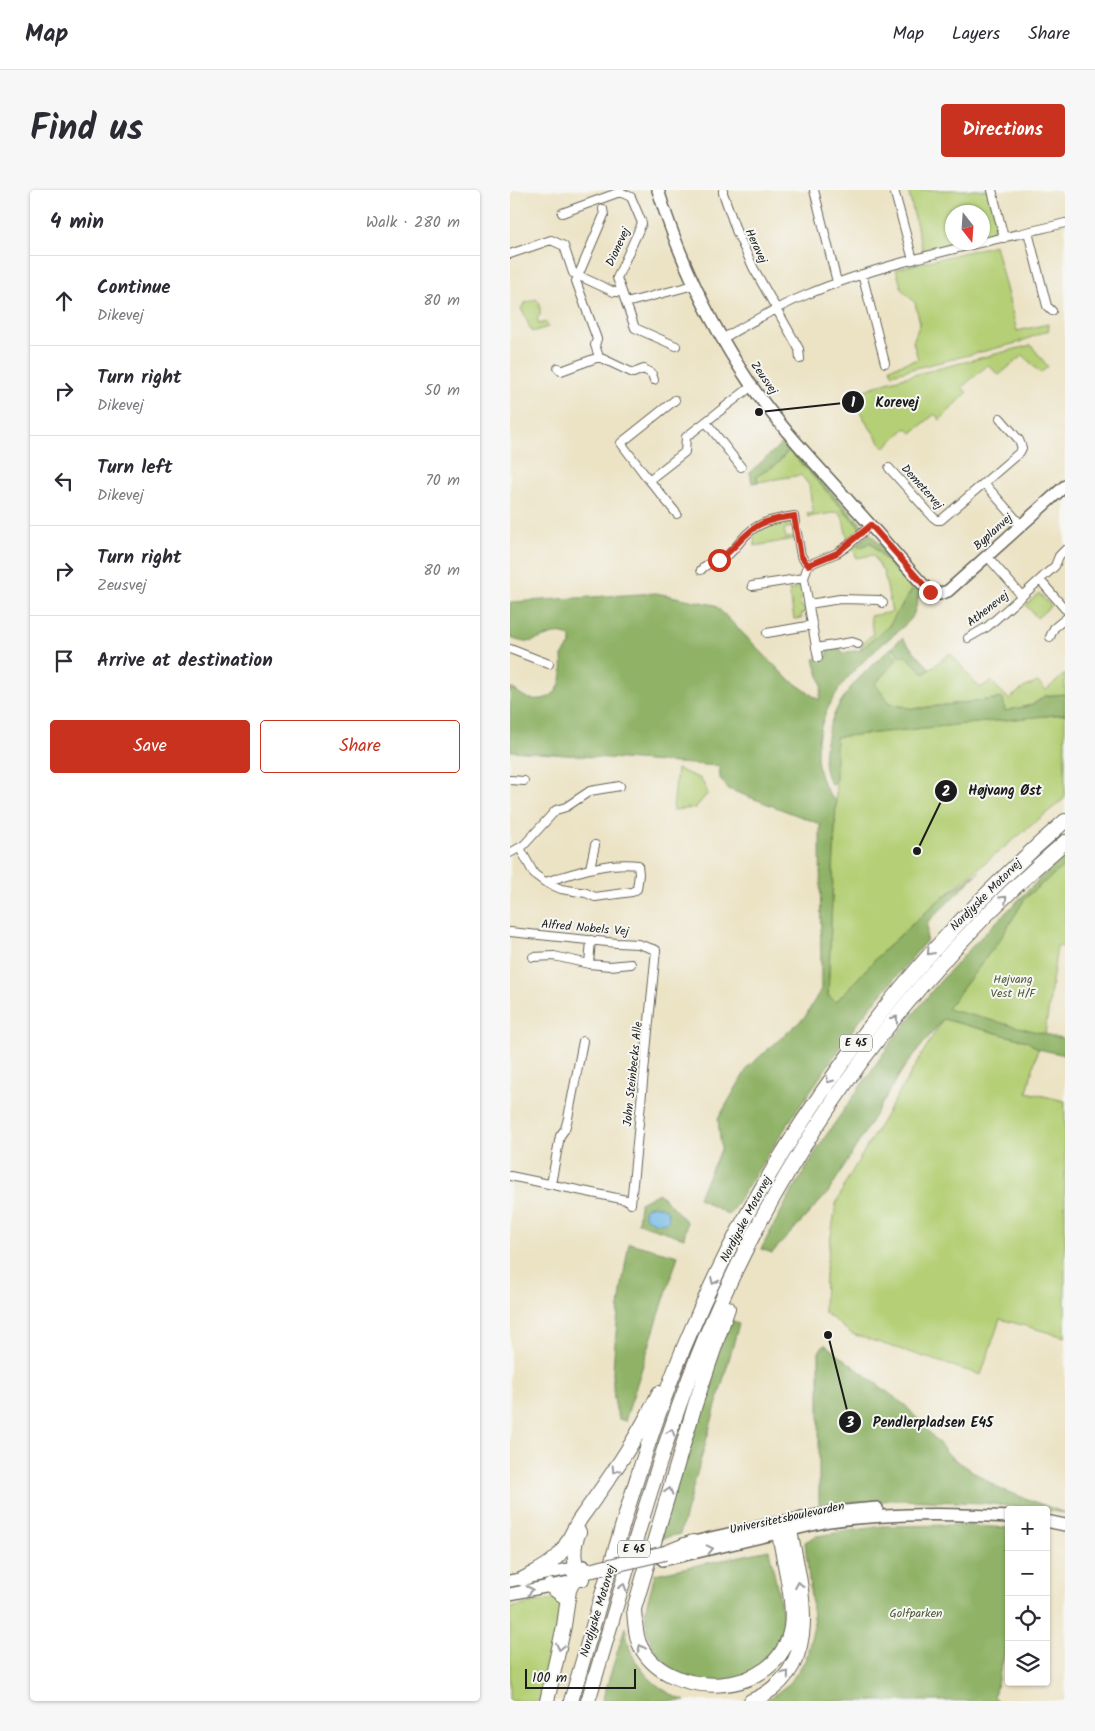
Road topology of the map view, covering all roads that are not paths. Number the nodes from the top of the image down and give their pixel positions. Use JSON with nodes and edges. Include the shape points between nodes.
{"nodes":[{"id":1,"x":658,"y":190,"type":"edge"},
{"id":2,"x":723,"y":190,"type":"edge"},
{"id":3,"x":814,"y":190,"type":"edge"},
{"id":4,"x":894,"y":190,"type":"edge"},
{"id":5,"x":992,"y":190,"type":"edge"},
{"id":6,"x":603,"y":210,"type":"dead end"},
{"id":7,"x":562,"y":213,"type":"dead end"},
{"id":8,"x":1065,"y":223,"type":"edge"},
{"id":9,"x":1028,"y":232,"type":"junction"},
{"id":10,"x":1004,"y":238,"type":"junction"},
{"id":11,"x":510,"y":254,"type":"edge"},
{"id":12,"x":913,"y":260,"type":"junction"},
{"id":13,"x":862,"y":274,"type":"junction"},
{"id":14,"x":578,"y":275,"type":"junction"},
{"id":15,"x":837,"y":282,"type":"junction"},
{"id":16,"x":694,"y":285,"type":"junction"},
{"id":17,"x":622,"y":292,"type":"junction"},
{"id":18,"x":626,"y":303,"type":"junction"},
{"id":19,"x":776,"y":308,"type":"junction"},
{"id":20,"x":1052,"y":311,"type":"dead end"},
{"id":21,"x":722,"y":339,"type":"junction"},
{"id":22,"x":676,"y":346,"type":"dead end"},
{"id":23,"x":599,"y":357,"type":"junction"},
{"id":24,"x":800,"y":359,"type":"dead end"},
{"id":25,"x":885,"y":363,"type":"dead end"},
{"id":26,"x":558,"y":368,"type":"dead end"},
{"id":27,"x":654,"y":380,"type":"dead end"},
{"id":28,"x":752,"y":386,"type":"junction"},
{"id":29,"x":675,"y":400,"type":"dead end"},
{"id":30,"x":1000,"y":418,"type":"dead end"},
{"id":31,"x":706,"y":422,"type":"junction"},
{"id":32,"x":741,"y":467,"type":"dead end"},
{"id":33,"x":889,"y":468,"type":"dead end"},
{"id":34,"x":649,"y":480,"type":"junction"},
{"id":35,"x":984,"y":483,"type":"junction"},
{"id":36,"x":1065,"y":486,"type":"edge"},
{"id":37,"x":677,"y":514,"type":"dead end"},
{"id":38,"x":871,"y":525,"type":"junction"},
{"id":39,"x":1021,"y":525,"type":"junction"},
{"id":40,"x":1065,"y":550,"type":"edge"},
{"id":41,"x":987,"y":556,"type":"junction"},
{"id":42,"x":808,"y":565,"type":"junction"},
{"id":43,"x":701,"y":570,"type":"dead end"},
{"id":44,"x":804,"y":578,"type":"junction"},
{"id":45,"x":1040,"y":580,"type":"junction"},
{"id":46,"x":752,"y":586,"type":"dead end"},
{"id":47,"x":936,"y":594,"type":"joint"},
{"id":48,"x":1022,"y":596,"type":"junction"},
{"id":49,"x":883,"y":603,"type":"dead end"},
{"id":50,"x":809,"y":604,"type":"junction"},
{"id":51,"x":1065,"y":609,"type":"edge"},
{"id":52,"x":1065,"y":619,"type":"edge"},
{"id":53,"x":812,"y":625,"type":"junction"},
{"id":54,"x":767,"y":633,"type":"dead end"},
{"id":55,"x":1050,"y":637,"type":"dead end"},
{"id":56,"x":968,"y":638,"type":"dead end"},
{"id":57,"x":858,"y":644,"type":"dead end"},
{"id":58,"x":816,"y":648,"type":"junction"},
{"id":59,"x":510,"y":649,"type":"edge"},
{"id":60,"x":818,"y":658,"type":"dead end"},
{"id":61,"x":549,"y":664,"type":"dead end"},
{"id":62,"x":510,"y":780,"type":"edge"},
{"id":63,"x":524,"y":781,"type":"dead end"},
{"id":64,"x":620,"y":786,"type":"dead end"},
{"id":65,"x":1065,"y":821,"type":"edge"},
{"id":66,"x":1065,"y":842,"type":"edge"},
{"id":67,"x":595,"y":845,"type":"dead end"},
{"id":68,"x":520,"y":848,"type":"junction"},
{"id":69,"x":510,"y":853,"type":"edge"},
{"id":70,"x":590,"y":868,"type":"junction"},
{"id":71,"x":545,"y":882,"type":"junction"},
{"id":72,"x":510,"y":932,"type":"edge"},
{"id":73,"x":590,"y":940,"type":"junction"},
{"id":74,"x":656,"y":950,"type":"joint"},
{"id":75,"x":534,"y":957,"type":"dead end"},
{"id":76,"x":589,"y":964,"type":"junction"},
{"id":77,"x":631,"y":964,"type":"dead end"},
{"id":78,"x":583,"y":1041,"type":"dead end"},
{"id":79,"x":865,"y":1058,"type":"junction"},
{"id":80,"x":510,"y":1176,"type":"edge"},
{"id":81,"x":551,"y":1184,"type":"junction"},
{"id":82,"x":702,"y":1307,"type":"junction"},
{"id":83,"x":589,"y":1508,"type":"junction"},
{"id":84,"x":1005,"y":1512,"type":"edge"},
{"id":85,"x":1005,"y":1517,"type":"edge"},
{"id":86,"x":1050,"y":1517,"type":"edge"},
{"id":87,"x":1065,"y":1519,"type":"edge"},
{"id":88,"x":1050,"y":1522,"type":"edge"},
{"id":89,"x":1065,"y":1525,"type":"edge"},
{"id":90,"x":785,"y":1532,"type":"junction"},
{"id":91,"x":693,"y":1542,"type":"joint"},
{"id":92,"x":665,"y":1553,"type":"junction"},
{"id":93,"x":584,"y":1573,"type":"junction"},
{"id":94,"x":517,"y":1580,"type":"edge"},
{"id":95,"x":550,"y":1586,"type":"junction"},
{"id":96,"x":510,"y":1594,"type":"edge"},
{"id":97,"x":568,"y":1599,"type":"junction"},
{"id":98,"x":547,"y":1701,"type":"edge"},
{"id":99,"x":571,"y":1701,"type":"edge"},
{"id":100,"x":588,"y":1701,"type":"edge"},
{"id":101,"x":751,"y":1701,"type":"edge"}],
"edges":[{"from":1,"to":16,"type":"main road","name":"Zeusvej"},
{"from":2,"to":19,"type":"street","name":"Heravej","via":[[738,233]]},
{"from":3,"to":15,"type":"street"},
{"from":4,"to":12,"type":"street"},
{"from":5,"to":10,"type":"street"},
{"from":6,"to":14,"type":"street","name":"Dionevej","via":[[604,215]]},
{"from":7,"to":17,"type":"street","name":"Dionevej","via":[[620,192],[631,197],[642,223],[617,278]]},
{"from":8,"to":9,"type":"street"},
{"from":9,"to":10,"type":"street"},
{"from":9,"to":20,"type":"street","via":[[1047,306]]},
{"from":10,"to":12,"type":"street"},
{"from":11,"to":14,"type":"street","via":[[551,240],[564,246],[573,273]]},
{"from":12,"to":13,"type":"street"},
{"from":13,"to":15,"type":"street"},
{"from":13,"to":25,"type":"street"},
{"from":14,"to":17,"type":"street","via":[[614,292]]},
{"from":14,"to":23,"type":"street","via":[[576,281],[597,339],[595,346]]},
{"from":15,"to":19,"type":"street"},
{"from":16,"to":18,"type":"street"},
{"from":16,"to":21,"type":"main road","name":"Zeusvej"},
{"from":17,"to":18,"type":"street","name":"Dionevej"},
{"from":18,"to":22,"type":"street","name":"Dionevej","via":[[635,328]]},
{"from":19,"to":21,"type":"street"},
{"from":19,"to":24,"type":"street","name":"Heravej","via":[[799,349]]},
{"from":21,"to":28,"type":"main road","name":"Zeusvej"},
{"from":23,"to":26,"type":"street","via":[[562,371]]},
{"from":23,"to":27,"type":"street","via":[[633,373],[644,369],[652,374]]},
{"from":28,"to":31,"type":"street"},
{"from":28,"to":38,"type":"main road","name":"Zeusvej"},
{"from":29,"to":34,"type":"street","via":[[621,442]]},
{"from":30,"to":35,"type":"street","name":"Demetervej","via":[[1022,448]]},
{"from":31,"to":32,"type":"street"},
{"from":31,"to":34,"type":"street","via":[[686,438],[685,452]]},
{"from":33,"to":35,"type":"street","name":"Demetervej","via":[[937,520],[946,518]]},
{"from":34,"to":37,"type":"street"},
{"from":35,"to":39,"type":"street"},
{"from":36,"to":39,"type":"main road","name":"Byplanvej"},
{"from":38,"to":42,"type":"street","via":[[837,553]]},
{"from":38,"to":47,"type":"main road","name":"Zeusvej","via":[[928,590]]},
{"from":39,"to":41,"type":"main road","name":"Byplanvej"},
{"from":40,"to":45,"type":"street","name":"Athenevej","via":[[1055,566]]},
{"from":41,"to":47,"type":"main road","name":"Byplanvej","via":[[945,592]]},
{"from":41,"to":48,"type":"street","name":"Athenevej"},
{"from":42,"to":43,"type":"street","via":[[801,556],[794,516],[758,526],[729,554]]},
{"from":42,"to":44,"type":"street"},
{"from":44,"to":46,"type":"street"},
{"from":44,"to":50,"type":"street"},
{"from":45,"to":48,"type":"street","name":"Athenevej"},
{"from":45,"to":51,"type":"street"},
{"from":48,"to":56,"type":"street","name":"Athenevej","via":[[987,627]]},
{"from":49,"to":50,"type":"street","via":[[849,598]]},
{"from":50,"to":53,"type":"street"},
{"from":52,"to":55,"type":"street","via":[[1054,628]]},
{"from":53,"to":54,"type":"street"},
{"from":53,"to":58,"type":"street"},
{"from":57,"to":58,"type":"street","via":[[852,642]]},
{"from":58,"to":60,"type":"street"},
{"from":59,"to":61,"type":"street"},
{"from":62,"to":63,"type":"street"},
{"from":64,"to":68,"type":"street","via":[[590,792],[566,808],[556,810]]},
{"from":65,"to":82,"type":"highway","name":"Nordjyske Motorvej","number":"E 45","one_way":true,"via":[[965,914],[866,1029],[813,1103],[769,1175]]},
{"from":79,"to":66,"type":"highway","name":"Nordjyske Motorvej","number":"E 45","one_way":true,"via":[[955,948]]},
{"from":67,"to":70,"type":"street"},
{"from":68,"to":69,"type":"street"},
{"from":68,"to":71,"type":"street","via":[[534,874]]},
{"from":70,"to":71,"type":"street"},
{"from":70,"to":71,"type":"street","via":[[638,865],[637,889],[595,897]]},
{"from":72,"to":73,"type":"street","name":"Alfred Nobels Vej"},
{"from":73,"to":74,"type":"street","name":"Alfred Nobels Vej","via":[[638,944]]},
{"from":73,"to":76,"type":"street"},
{"from":74,"to":81,"type":"street","name":"John Steinbecks Alle","via":[[631,1202]]},
{"from":75,"to":76,"type":"street","via":[[554,956]]},
{"from":76,"to":77,"type":"street"},
{"from":78,"to":81,"type":"street"},
{"from":90,"to":79,"type":"highway","one_way":true,"via":[[791,1627],[787,1644],[768,1673],[755,1684],[722,1696],[687,1692],[657,1673],[639,1644],[634,1609],[695,1405],[732,1295],[792,1180]]},
{"from":100,"to":79,"type":"highway","name":"Nordjyske Motorvej","number":"E 45","one_way":true,"via":[[682,1399],[714,1319],[776,1194],[816,1127]]},
{"from":80,"to":81,"type":"street","name":"John Steinbecks Alle"},
{"from":82,"to":83,"type":"highway","one_way":true,"via":[[640,1430]]},
{"from":82,"to":99,"type":"highway","name":"Nordjyske Motorvej","number":"E 45","via":[[651,1438]]},
{"from":83,"to":93,"type":"highway","via":[[576,1538],[574,1552]]},
{"from":83,"to":94,"type":"highway","via":[[558,1556],[546,1567]]},
{"from":84,"to":91,"type":"main road","name":"Universitetsboulevarden","via":[[917,1507],[853,1510],[804,1516]]},
{"from":85,"to":90,"type":"main road","name":"Universitetsboulevarden","via":[[880,1515],[829,1521]]},
{"from":86,"to":87,"type":"main road"},
{"from":88,"to":89,"type":"main road"},
{"from":92,"to":90,"type":"main road","name":"Universitetsboulevarden","one_way":true},
{"from":101,"to":90,"type":"highway","one_way":true,"via":[[784,1678],[799,1652],[803,1633],[803,1606]]},
{"from":91,"to":92,"type":"highway"},
{"from":92,"to":93,"type":"highway","bridge":true},
{"from":93,"to":94,"type":"main road"},
{"from":93,"to":95,"type":"main road"},
{"from":93,"to":97,"type":"highway"},
{"from":96,"to":95,"type":"main road","one_way":true},
{"from":95,"to":97,"type":"highway"},
{"from":97,"to":98,"type":"highway","one_way":true}]}
